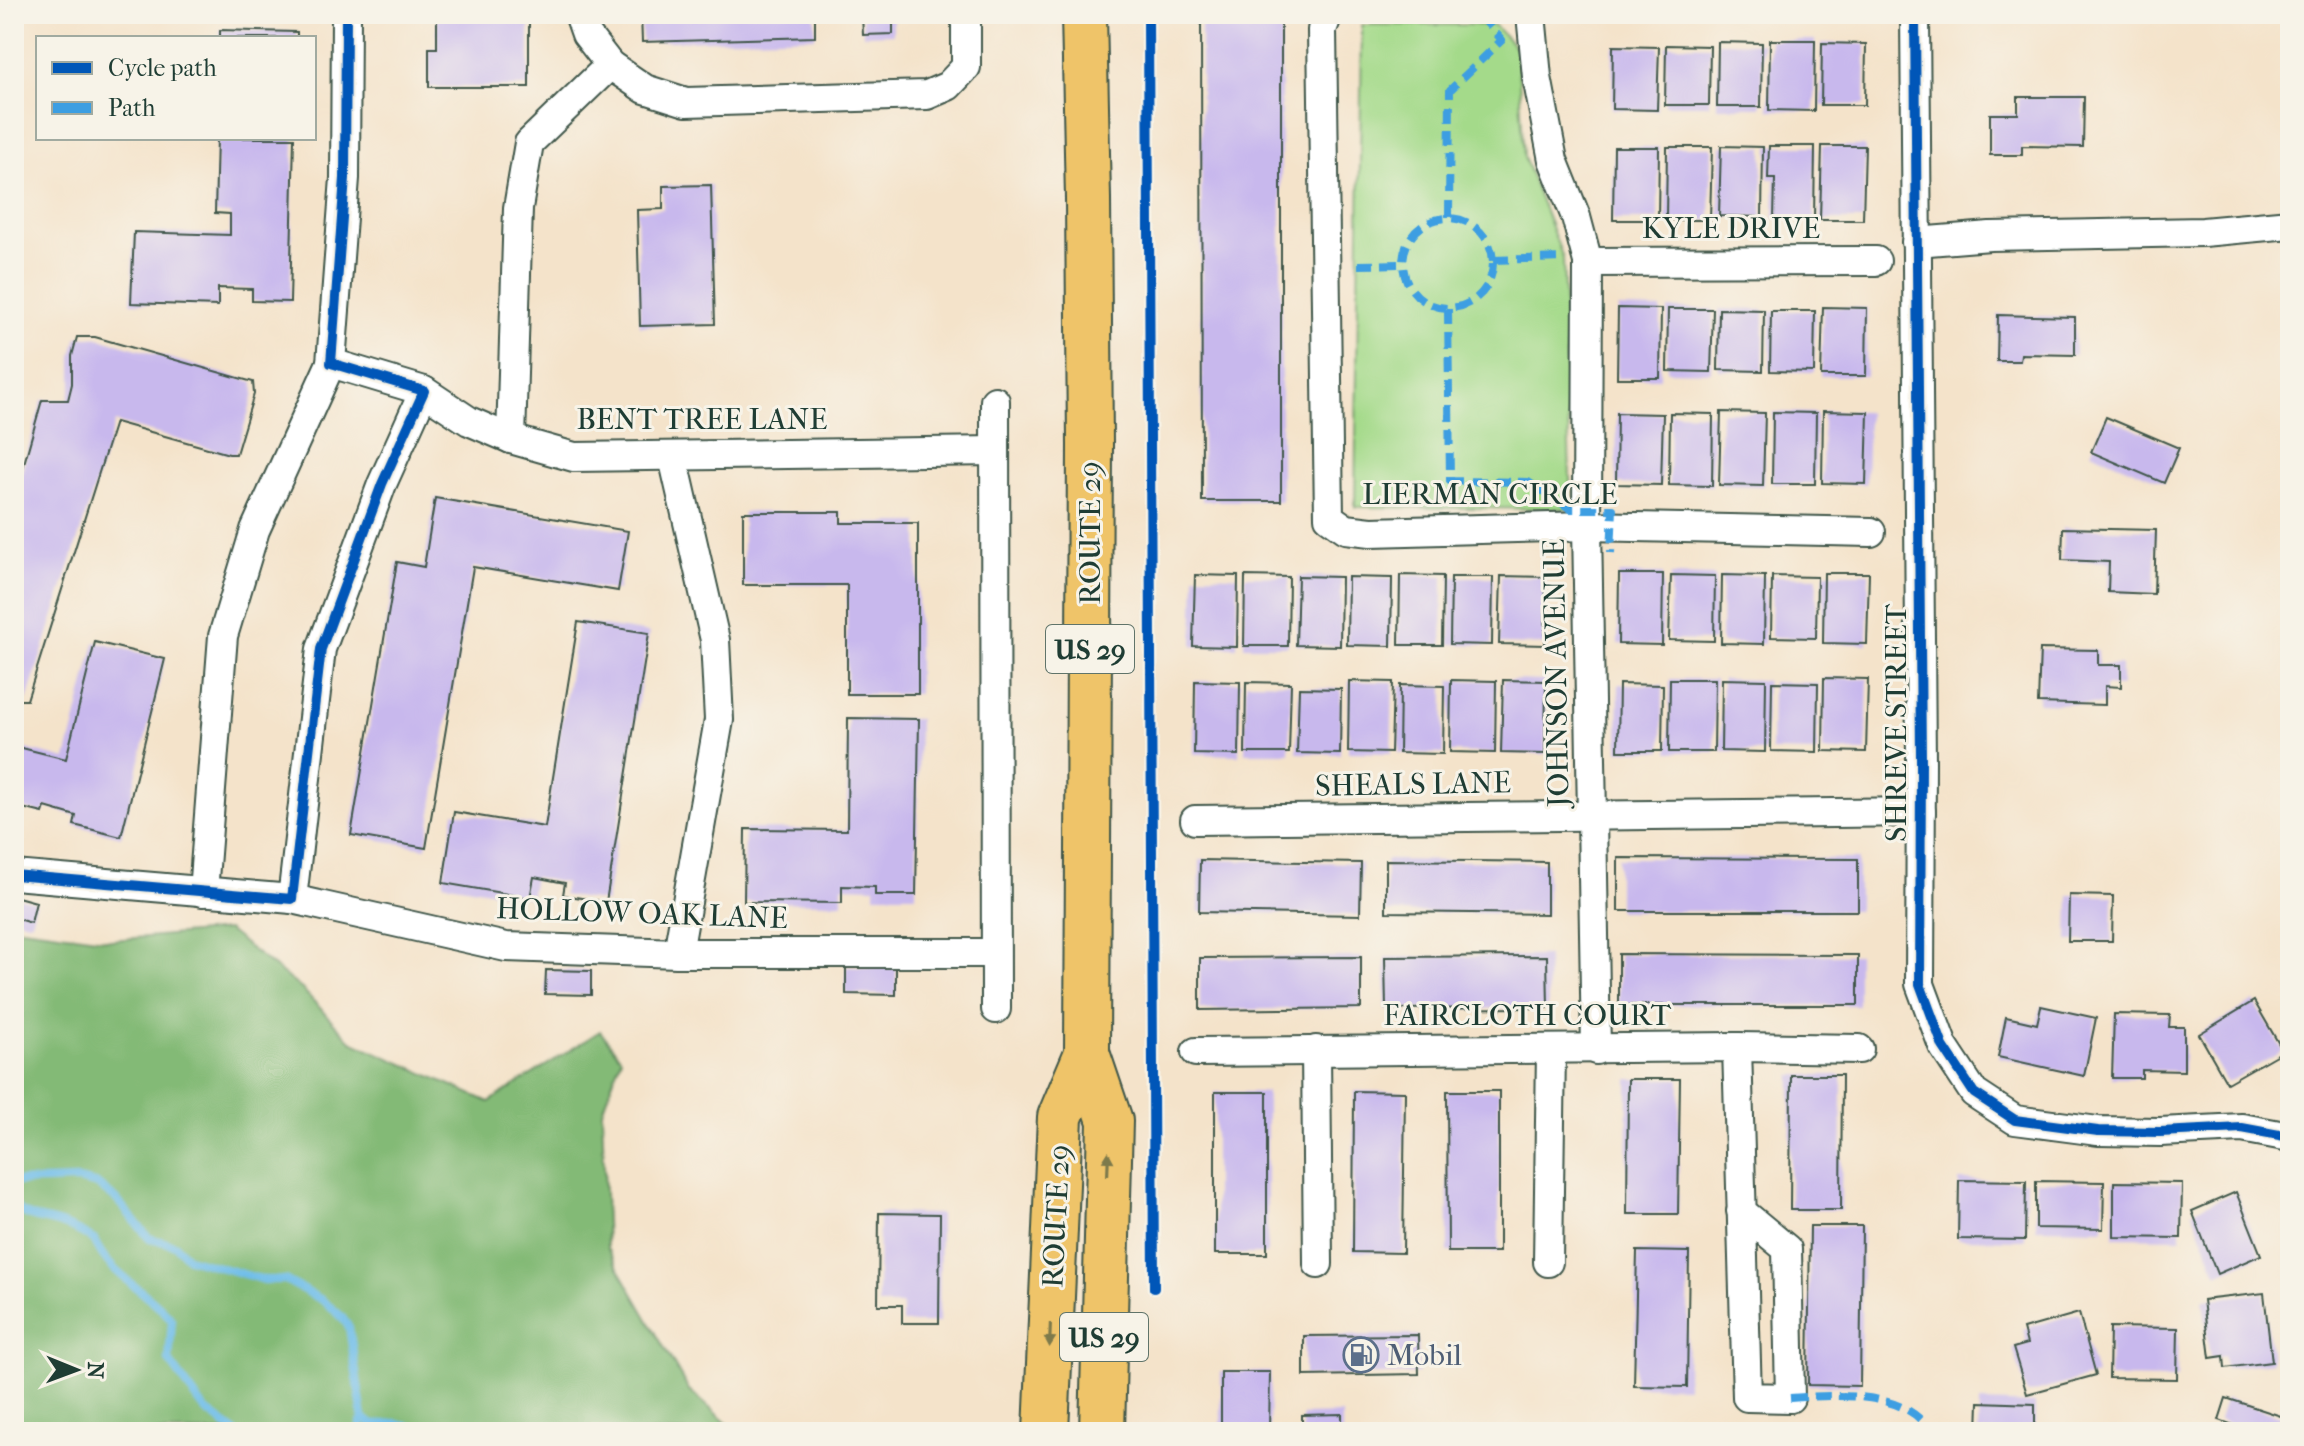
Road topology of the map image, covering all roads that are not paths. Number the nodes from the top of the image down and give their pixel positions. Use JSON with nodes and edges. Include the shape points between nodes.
{"nodes":[{"id":1,"x":346,"y":14,"type":"edge"},
{"id":2,"x":579,"y":14,"type":"edge"},
{"id":3,"x":966,"y":14,"type":"edge"},
{"id":4,"x":1084,"y":14,"type":"edge"},
{"id":5,"x":1328,"y":14,"type":"edge"},
{"id":6,"x":1531,"y":14,"type":"edge"},
{"id":7,"x":1915,"y":14,"type":"edge"},
{"id":8,"x":610,"y":65,"type":"junction"},
{"id":9,"x":2290,"y":224,"type":"edge"},
{"id":10,"x":1916,"y":242,"type":"junction"},
{"id":11,"x":1876,"y":261,"type":"dead end"},
{"id":12,"x":1588,"y":262,"type":"junction"},
{"id":13,"x":331,"y":363,"type":"junction"},
{"id":14,"x":424,"y":391,"type":"junction"},
{"id":15,"x":995,"y":401,"type":"dead end"},
{"id":16,"x":511,"y":439,"type":"junction"},
{"id":17,"x":995,"y":451,"type":"junction"},
{"id":18,"x":673,"y":457,"type":"junction"},
{"id":19,"x":1587,"y":526,"type":"junction"},
{"id":20,"x":1871,"y":532,"type":"dead end"},
{"id":21,"x":1921,"y":812,"type":"junction"},
{"id":22,"x":1593,"y":816,"type":"junction"},
{"id":23,"x":1195,"y":820,"type":"dead end"},
{"id":24,"x":14,"y":875,"type":"edge"},
{"id":25,"x":203,"y":892,"type":"junction"},
{"id":26,"x":292,"y":899,"type":"junction"},
{"id":27,"x":678,"y":953,"type":"junction"},
{"id":28,"x":995,"y":953,"type":"junction"},
{"id":29,"x":996,"y":1009,"type":"dead end"},
{"id":30,"x":1737,"y":1047,"type":"junction"},
{"id":31,"x":1859,"y":1049,"type":"dead end"},
{"id":32,"x":1316,"y":1050,"type":"junction"},
{"id":33,"x":1551,"y":1050,"type":"junction"},
{"id":34,"x":1596,"y":1050,"type":"junction"},
{"id":35,"x":1196,"y":1052,"type":"dead end"},
{"id":36,"x":1087,"y":1053,"type":"junction"},
{"id":37,"x":2290,"y":1137,"type":"edge"},
{"id":38,"x":1741,"y":1211,"type":"junction"},
{"id":39,"x":1548,"y":1262,"type":"dead end"},
{"id":40,"x":1318,"y":1264,"type":"dead end"},
{"id":41,"x":1046,"y":1432,"type":"edge"},
{"id":42,"x":1102,"y":1432,"type":"edge"}],
"edges":[{"from":1,"to":13,"type":"street","via":[[345,178]]},
{"from":2,"to":8,"type":"street","via":[[586,34]]},
{"from":3,"to":8,"type":"street","via":[[966,67],[948,86],[927,95],[686,102],[645,89]]},
{"from":4,"to":36,"type":"main road","name":"ROUTE 29","number":"US 29","via":[[1090,445]]},
{"from":5,"to":19,"type":"street","name":"LIERMAN CIRCLE","via":[[1322,30],[1329,517],[1346,529],[1371,532]]},
{"from":6,"to":12,"type":"street","name":"JOHNSON AVENUE","via":[[1553,160]]},
{"from":7,"to":10,"type":"street","name":"SHREVE STREET"},
{"from":8,"to":16,"type":"street","via":[[529,143],[518,208]]},
{"from":9,"to":10,"type":"street"},
{"from":10,"to":21,"type":"street","name":"SHREVE STREET"},
{"from":11,"to":12,"type":"street","name":"KYLE DRIVE"},
{"from":12,"to":19,"type":"street","name":"JOHNSON AVENUE"},
{"from":13,"to":14,"type":"street","name":"BENT TREE LANE"},
{"from":13,"to":25,"type":"street","via":[[255,530],[223,636]]},
{"from":14,"to":16,"type":"street","name":"BENT TREE LANE","via":[[469,421]]},
{"from":14,"to":26,"type":"street","via":[[382,484],[321,649]]},
{"from":15,"to":17,"type":"street"},
{"from":16,"to":18,"type":"street","name":"BENT TREE LANE","via":[[574,457]]},
{"from":17,"to":18,"type":"street","name":"BENT TREE LANE"},
{"from":17,"to":28,"type":"street"},
{"from":18,"to":27,"type":"street","via":[[715,640],[719,720]]},
{"from":19,"to":20,"type":"street","name":"LIERMAN CIRCLE"},
{"from":19,"to":22,"type":"street","name":"JOHNSON AVENUE"},
{"from":21,"to":22,"type":"street","name":"SHEALS LANE"},
{"from":21,"to":37,"type":"street","name":"SHREVE STREET","via":[[1920,984],[1943,1046],[1974,1093],[2015,1120],[2098,1131],[2242,1128]]},
{"from":22,"to":23,"type":"street","name":"SHEALS LANE"},
{"from":22,"to":34,"type":"street","name":"JOHNSON AVENUE"},
{"from":24,"to":25,"type":"street","name":"HOLLOW OAK LANE"},
{"from":25,"to":26,"type":"street","name":"HOLLOW OAK LANE"},
{"from":26,"to":27,"type":"street","name":"HOLLOW OAK LANE","via":[[506,947]]},
{"from":27,"to":28,"type":"street","name":"HOLLOW OAK LANE"},
{"from":28,"to":29,"type":"street"},
{"from":30,"to":31,"type":"street","name":"FAIRCLOTH COURT"},
{"from":30,"to":34,"type":"street","name":"FAIRCLOTH COURT"},
{"from":30,"to":38,"type":"street"},
{"from":32,"to":33,"type":"street","name":"FAIRCLOTH COURT"},
{"from":32,"to":35,"type":"street","name":"FAIRCLOTH COURT"},
{"from":32,"to":40,"type":"street"},
{"from":33,"to":34,"type":"street","name":"FAIRCLOTH COURT"},
{"from":33,"to":39,"type":"street"},
{"from":36,"to":41,"type":"main road","name":"ROUTE 29","number":"US 29","one_way":true,"via":[[1060,1117]]},
{"from":42,"to":36,"type":"main road","name":"ROUTE 29","number":"US 29","one_way":true,"via":[[1110,1121]]},
{"from":38,"to":38,"type":"street","via":[[1787,1249],[1790,1398],[1747,1397]]}]}
